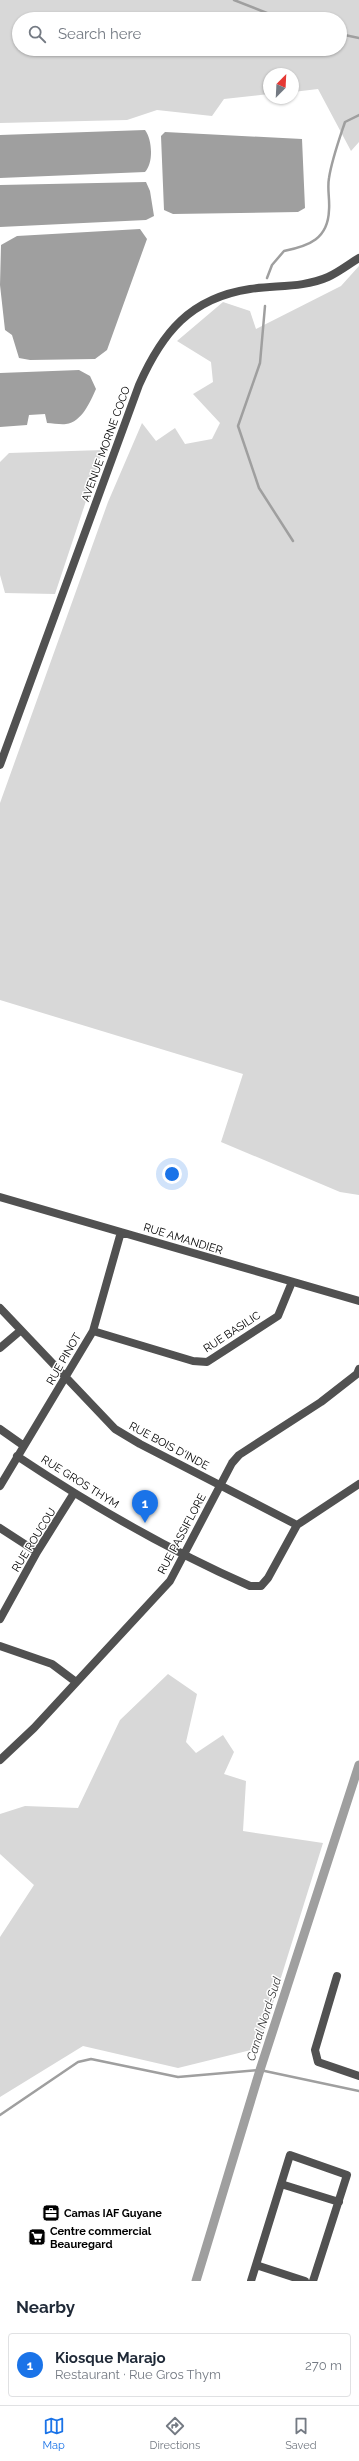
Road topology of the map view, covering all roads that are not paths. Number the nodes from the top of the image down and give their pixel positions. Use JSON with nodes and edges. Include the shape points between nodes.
{"nodes":[{"id":1,"x":359,"y":258,"type":"edge"},
{"id":2,"x":0,"y":765,"type":"edge"},
{"id":3,"x":0,"y":1197,"type":"edge"},
{"id":4,"x":121,"y":1232,"type":"junction"},
{"id":5,"x":292,"y":1282,"type":"junction"},
{"id":6,"x":359,"y":1302,"type":"edge"},
{"id":7,"x":0,"y":1308,"type":"edge"},
{"id":8,"x":20,"y":1331,"type":"junction"},
{"id":9,"x":93,"y":1331,"type":"junction"},
{"id":10,"x":0,"y":1348,"type":"edge"},
{"id":11,"x":359,"y":1369,"type":"edge"},
{"id":12,"x":66,"y":1379,"type":"junction"},
{"id":13,"x":0,"y":1429,"type":"edge"},
{"id":14,"x":24,"y":1446,"type":"junction"},
{"id":15,"x":17,"y":1456,"type":"junction"},
{"id":16,"x":359,"y":1484,"type":"edge"},
{"id":17,"x":220,"y":1485,"type":"junction"},
{"id":18,"x":0,"y":1486,"type":"edge"},
{"id":19,"x":74,"y":1493,"type":"junction"},
{"id":20,"x":297,"y":1525,"type":"junction"},
{"id":21,"x":0,"y":1528,"type":"edge"},
{"id":22,"x":37,"y":1552,"type":"junction"},
{"id":23,"x":182,"y":1555,"type":"junction"},
{"id":24,"x":0,"y":1619,"type":"edge"},
{"id":25,"x":0,"y":1646,"type":"edge"},
{"id":26,"x":76,"y":1682,"type":"junction"},
{"id":27,"x":0,"y":1760,"type":"edge"},
{"id":28,"x":337,"y":1976,"type":"dead end"},
{"id":29,"x":357,"y":2075,"type":"edge"},
{"id":30,"x":281,"y":2184,"type":"junction"},
{"id":31,"x":338,"y":2202,"type":"junction"},
{"id":32,"x":256,"y":2265,"type":"junction"},
{"id":33,"x":251,"y":2281,"type":"edge"},
{"id":34,"x":305,"y":2281,"type":"edge"},
{"id":35,"x":313,"y":2281,"type":"edge"}],
"edges":[{"from":1,"to":2,"type":"street","name":"AVENUE MORNE COCO","via":[[328,277],[300,286],[250,289],[208,301],[186,316],[165,337],[150,360],[139,386]]},
{"from":3,"to":4,"type":"street","name":"RUE AMANDIER"},
{"from":4,"to":5,"type":"street","name":"RUE AMANDIER"},
{"from":4,"to":9,"type":"street","name":"RUE PINOT"},
{"from":5,"to":6,"type":"street","name":"RUE AMANDIER"},
{"from":5,"to":9,"type":"street","name":"RUE BASILIC","via":[[278,1316],[207,1362],[193,1361]]},
{"from":7,"to":8,"type":"street","name":"RUE BOIS D'INDE"},
{"from":8,"to":10,"type":"street"},
{"from":8,"to":12,"type":"street","name":"RUE BOIS D'INDE"},
{"from":9,"to":12,"type":"street","name":"RUE PINOT"},
{"from":11,"to":17,"type":"street","name":"RUE PASSIFLORE","via":[[358,1374],[321,1402],[239,1455]]},
{"from":12,"to":14,"type":"street","name":"RUE PINOT"},
{"from":12,"to":17,"type":"street","name":"RUE BOIS D'INDE","via":[[115,1429]]},
{"from":13,"to":14,"type":"street"},
{"from":14,"to":15,"type":"street","name":"RUE PINOT"},
{"from":15,"to":18,"type":"street","name":"RUE PINOT"},
{"from":15,"to":19,"type":"street","name":"RUE GROS THYM"},
{"from":16,"to":20,"type":"street","name":"RUE GROS THYM"},
{"from":17,"to":20,"type":"street","name":"RUE BOIS D'INDE"},
{"from":17,"to":23,"type":"street","name":"RUE PASSIFLORE"},
{"from":19,"to":22,"type":"street","name":"RUE ROUCOU"},
{"from":19,"to":23,"type":"street","name":"RUE GROS THYM"},
{"from":20,"to":23,"type":"street","name":"RUE GROS THYM","via":[[261,1586],[250,1586]]},
{"from":21,"to":22,"type":"street"},
{"from":22,"to":24,"type":"street","name":"RUE ROUCOU"},
{"from":23,"to":26,"type":"street","name":"RUE PASSIFLORE","via":[[170,1581]]},
{"from":25,"to":26,"type":"street","via":[[52,1664]]},
{"from":26,"to":27,"type":"street","name":"RUE PASSIFLORE"},
{"from":28,"to":29,"type":"street","via":[[315,2057],[318,2062]]},
{"from":30,"to":31,"type":"street"},
{"from":30,"to":31,"type":"street","via":[[290,2155],[347,2175]]},
{"from":30,"to":32,"type":"street"},
{"from":31,"to":35,"type":"street"},
{"from":32,"to":33,"type":"street"},
{"from":32,"to":34,"type":"street"}]}
